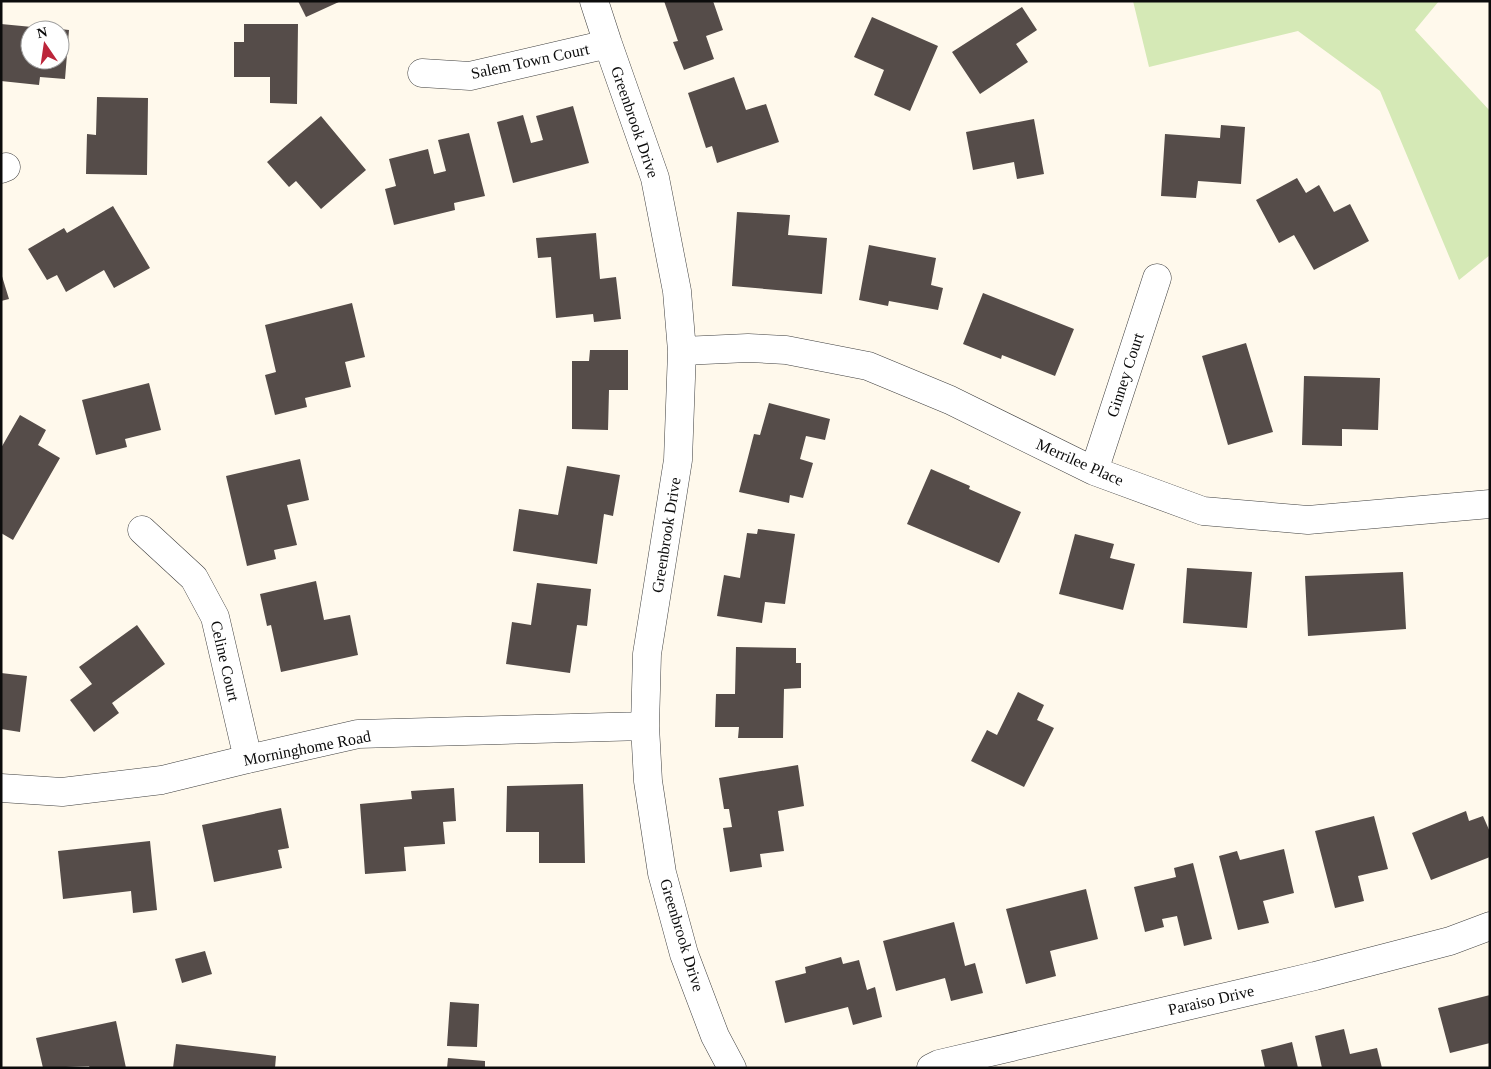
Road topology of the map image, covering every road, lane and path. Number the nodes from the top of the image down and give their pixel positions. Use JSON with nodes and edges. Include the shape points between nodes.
{"nodes":[{"id":1,"x":594,"y":1,"type":"edge"},
{"id":2,"x":608,"y":44,"type":"junction"},
{"id":3,"x":422,"y":73,"type":"dead end"},
{"id":4,"x":1157,"y":278,"type":"dead end"},
{"id":5,"x":682,"y":350,"type":"junction"},
{"id":6,"x":1094,"y":471,"type":"junction"},
{"id":7,"x":1490,"y":504,"type":"edge"},
{"id":8,"x":142,"y":530,"type":"dead end"},
{"id":9,"x":645,"y":726,"type":"junction"},
{"id":10,"x":248,"y":759,"type":"junction"},
{"id":11,"x":1,"y":788,"type":"edge"},
{"id":12,"x":1490,"y":926,"type":"edge"},
{"id":13,"x":732,"y":1068,"type":"edge"},
{"id":14,"x":931,"y":1068,"type":"edge"}],
"edges":[{"from":1,"to":2,"type":"street","name":"Greenbrook Drive"},
{"from":2,"to":3,"type":"street","name":"Salem Town Court","via":[[470,76]]},
{"from":2,"to":5,"type":"street","name":"Greenbrook Drive","via":[[655,178],[677,291]]},
{"from":4,"to":6,"type":"street","name":"Ginney Court"},
{"from":5,"to":6,"type":"street","name":"Merrilee Place","via":[[786,350],[868,366],[950,400]]},
{"from":5,"to":9,"type":"street","name":"Greenbrook Drive","via":[[678,460],[647,654]]},
{"from":6,"to":7,"type":"street","name":"Merrilee Place","via":[[1203,511],[1308,520]]},
{"from":8,"to":10,"type":"street","name":"Celine Court","via":[[194,578],[215,616]]},
{"from":9,"to":10,"type":"street","name":"Morninghome Road","via":[[358,734]]},
{"from":9,"to":13,"type":"street","name":"Greenbrook Drive","via":[[648,781],[662,873],[684,954],[715,1036]]},
{"from":10,"to":11,"type":"street","name":"Morninghome Road","via":[[162,780],[62,792]]},
{"from":12,"to":14,"type":"street","name":"Paraiso Drive","via":[[1402,954]]}]}
